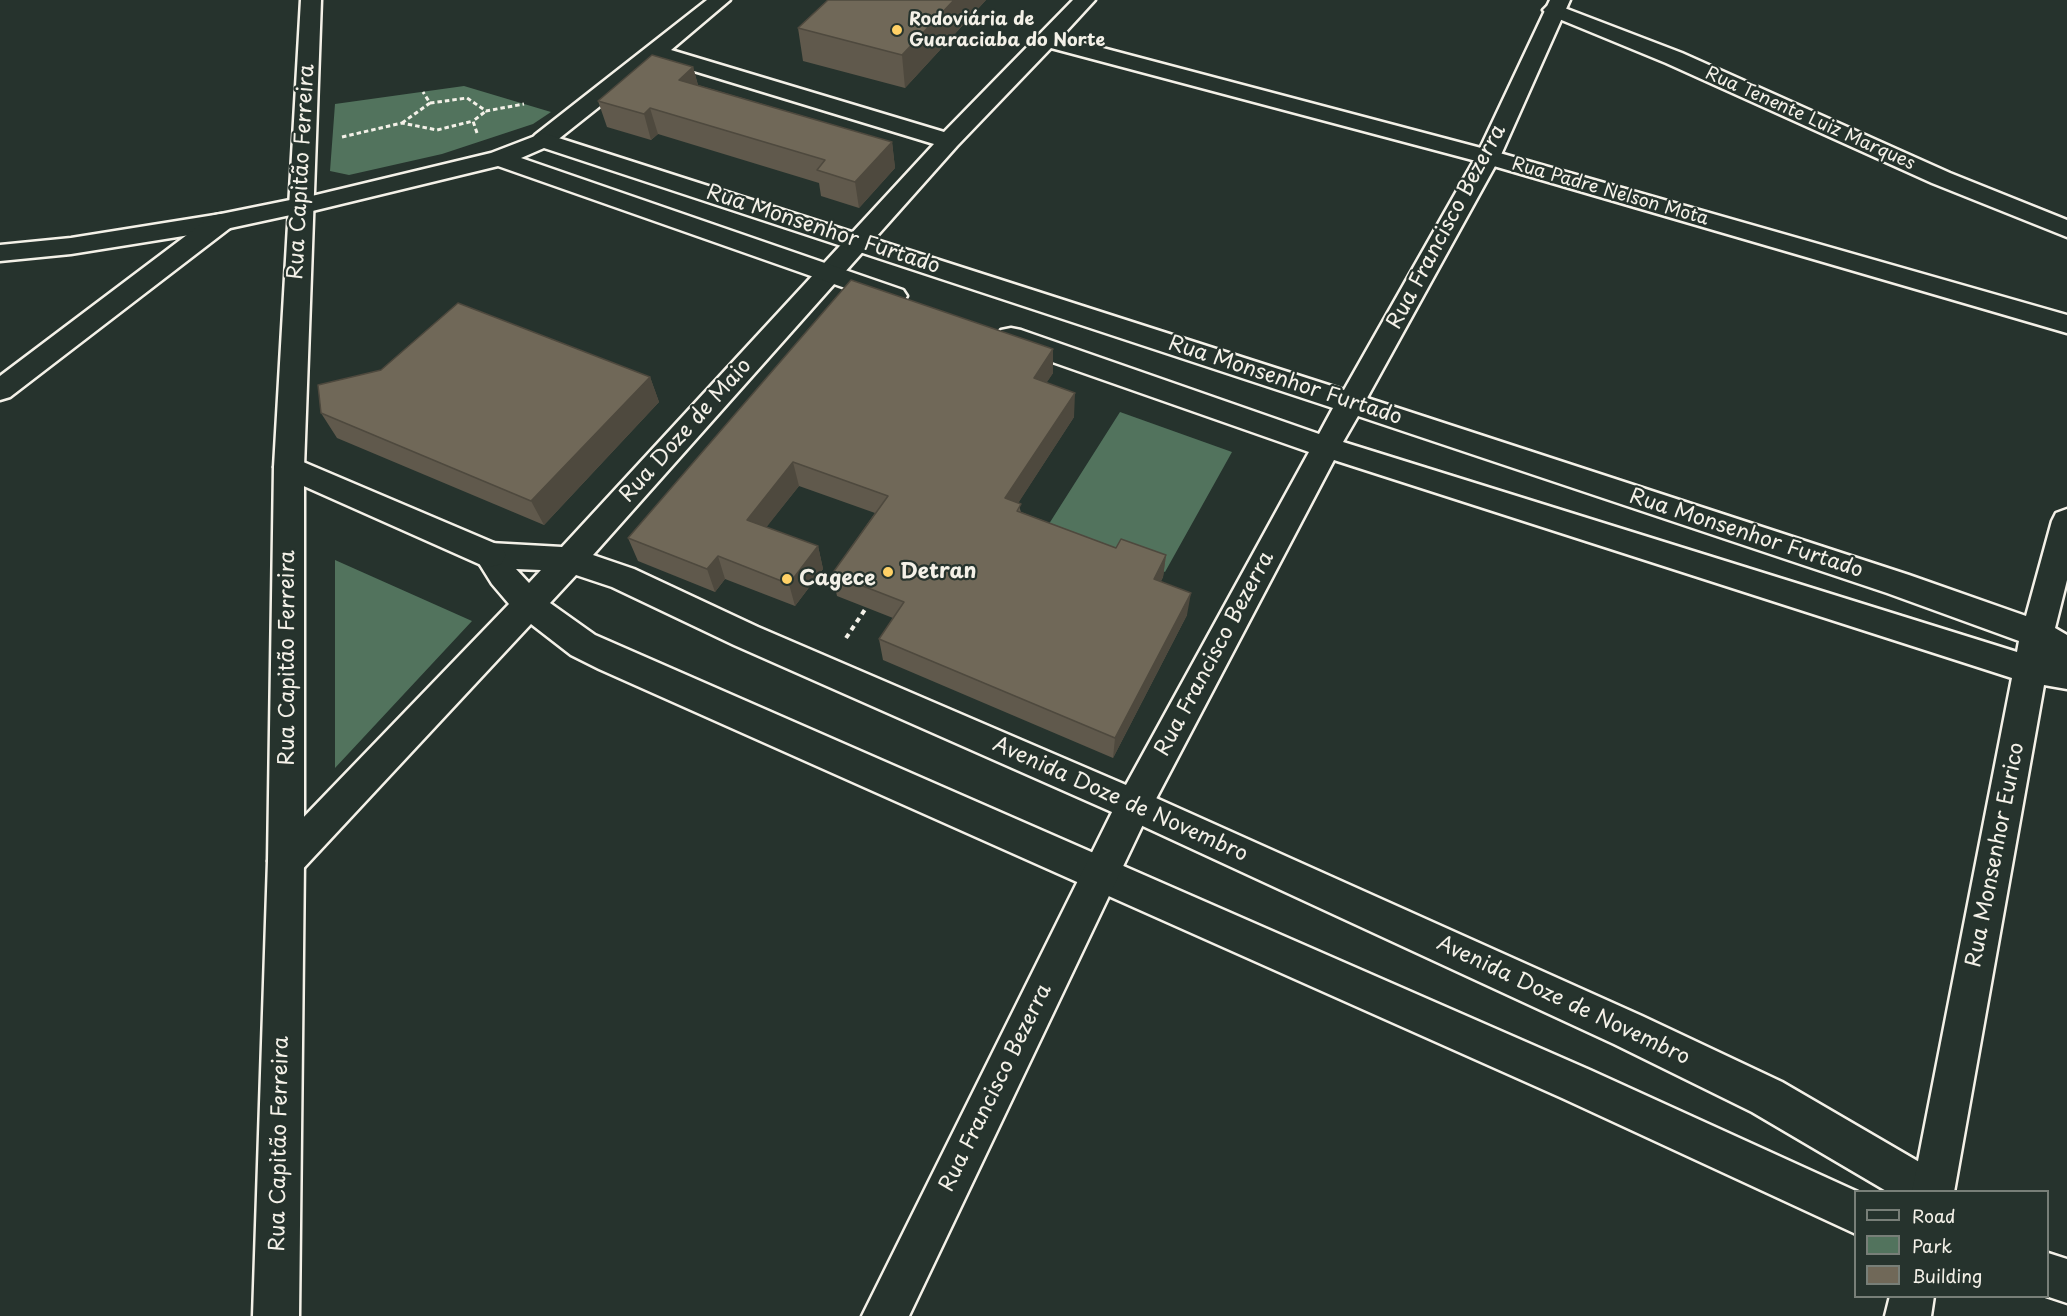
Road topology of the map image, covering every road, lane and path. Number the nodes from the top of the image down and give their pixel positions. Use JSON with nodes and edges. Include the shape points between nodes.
{"nodes":[{"id":1,"x":310,"y":0,"type":"edge"},
{"id":2,"x":720,"y":0,"type":"edge"},
{"id":3,"x":1085,"y":0,"type":"edge"},
{"id":4,"x":1557,"y":5,"type":"edge"},
{"id":5,"x":1047,"y":40,"type":"junction"},
{"id":6,"x":655,"y":52,"type":"junction"},
{"id":7,"x":423,"y":92,"type":"dead end"},
{"id":8,"x":430,"y":103,"type":"junction"},
{"id":9,"x":524,"y":104,"type":"dead end"},
{"id":10,"x":486,"y":111,"type":"junction"},
{"id":11,"x":473,"y":121,"type":"junction"},
{"id":12,"x":402,"y":123,"type":"junction"},
{"id":13,"x":332,"y":139,"type":"dead end"},
{"id":14,"x":543,"y":140,"type":"junction"},
{"id":15,"x":949,"y":141,"type":"junction"},
{"id":16,"x":490,"y":150,"type":"junction"},
{"id":17,"x":1488,"y":157,"type":"junction"},
{"id":18,"x":300,"y":206,"type":"junction"},
{"id":19,"x":221,"y":222,"type":"junction"},
{"id":20,"x":2067,"y":229,"type":"edge"},
{"id":21,"x":859,"y":241,"type":"junction"},
{"id":22,"x":0,"y":253,"type":"edge"},
{"id":23,"x":828,"y":273,"type":"junction"},
{"id":24,"x":919,"y":304,"type":"edge"},
{"id":25,"x":2067,"y":324,"type":"edge"},
{"id":26,"x":987,"y":328,"type":"edge"},
{"id":27,"x":0,"y":390,"type":"edge"},
{"id":28,"x":1351,"y":402,"type":"junction"},
{"id":29,"x":1326,"y":447,"type":"junction"},
{"id":30,"x":289,"y":467,"type":"junction"},
{"id":31,"x":2067,"y":521,"type":"edge"},
{"id":32,"x":490,"y":555,"type":"junction"},
{"id":33,"x":569,"y":560,"type":"junction"},
{"id":34,"x":529,"y":605,"type":"junction"},
{"id":35,"x":2052,"y":642,"type":"edge"},
{"id":36,"x":2030,"y":669,"type":"junction"},
{"id":37,"x":2067,"y":675,"type":"edge"},
{"id":38,"x":1134,"y":806,"type":"junction"},
{"id":39,"x":286,"y":861,"type":"junction"},
{"id":40,"x":1100,"y":875,"type":"junction"},
{"id":41,"x":1929,"y":1190,"type":"edge"},
{"id":42,"x":1931,"y":1190,"type":"edge"},
{"id":43,"x":1854,"y":1212,"type":"edge"},
{"id":44,"x":1912,"y":1298,"type":"edge"},
{"id":45,"x":276,"y":1316,"type":"edge"},
{"id":46,"x":885,"y":1316,"type":"edge"},
{"id":47,"x":1908,"y":1316,"type":"edge"}],
"edges":[{"from":1,"to":18,"type":"street","name":"Rua Capitão Ferreira"},
{"from":2,"to":6,"type":"street"},
{"from":3,"to":5,"type":"street","name":"Rua Doze de Maio"},
{"from":4,"to":17,"type":"street","name":"Rua Francisco Bezerra"},
{"from":4,"to":20,"type":"street","name":"Rua Tenente Luiz Marques","via":[[1941,178]]},
{"from":5,"to":15,"type":"street","name":"Rua Doze de Maio"},
{"from":5,"to":17,"type":"street","name":"Rua Padre Nelson Mota"},
{"from":6,"to":14,"type":"street"},
{"from":6,"to":15,"type":"street"},
{"from":7,"to":8,"type":"path"},
{"from":8,"to":10,"type":"path","via":[[467,98]]},
{"from":8,"to":12,"type":"path"},
{"from":9,"to":10,"type":"path"},
{"from":10,"to":11,"type":"path"},
{"from":11,"to":12,"type":"path","via":[[437,130]]},
{"from":11,"to":16,"type":"path"},
{"from":12,"to":13,"type":"path"},
{"from":14,"to":16,"type":"street"},
{"from":14,"to":21,"type":"street","name":"Rua Monsenhor Furtado"},
{"from":15,"to":21,"type":"street","name":"Rua Doze de Maio"},
{"from":16,"to":18,"type":"street"},
{"from":16,"to":23,"type":"street","name":"Rua Monsenhor Furtado"},
{"from":17,"to":25,"type":"street","name":"Rua Padre Nelson Mota"},
{"from":17,"to":28,"type":"street","name":"Rua Francisco Bezerra"},
{"from":18,"to":19,"type":"street"},
{"from":18,"to":30,"type":"street","name":"Rua Capitão Ferreira"},
{"from":19,"to":22,"type":"street"},
{"from":19,"to":27,"type":"street"},
{"from":21,"to":23,"type":"street","name":"Rua Doze de Maio"},
{"from":21,"to":28,"type":"street","name":"Rua Monsenhor Furtado"},
{"from":23,"to":24,"type":"street","name":"Rua Monsenhor Furtado"},
{"from":23,"to":33,"type":"street","name":"Rua Doze de Maio"},
{"from":26,"to":29,"type":"street","name":"Rua Monsenhor Furtado"},
{"from":28,"to":29,"type":"street","name":"Rua Francisco Bezerra"},
{"from":28,"to":35,"type":"street","name":"Rua Monsenhor Furtado","via":[[1898,584]]},
{"from":29,"to":36,"type":"street","name":"Rua Monsenhor Furtado"},
{"from":29,"to":38,"type":"street","name":"Rua Francisco Bezerra"},
{"from":30,"to":32,"type":"street","name":"Avenida Doze de Novembro"},
{"from":30,"to":39,"type":"street","name":"Rua Capitão Ferreira"},
{"from":31,"to":35,"type":"street","name":"Rua Monsenhor Eurico"},
{"from":32,"to":33,"type":"street","name":"Avenida Doze de Novembro"},
{"from":32,"to":34,"type":"street"},
{"from":33,"to":34,"type":"street","name":"Rua Doze de Maio"},
{"from":33,"to":38,"type":"street","name":"Avenida Doze de Novembro","via":[[623,578],[756,641]]},
{"from":34,"to":39,"type":"street","name":"Rua Doze de Maio"},
{"from":34,"to":40,"type":"street","via":[[583,645],[611,659]]},
{"from":35,"to":36,"type":"street","name":"Rua Monsenhor Eurico"},
{"from":36,"to":37,"type":"street","name":"Rua Monsenhor Furtado"},
{"from":36,"to":42,"type":"street","name":"Rua Monsenhor Eurico"},
{"from":38,"to":40,"type":"street","name":"Rua Francisco Bezerra"},
{"from":38,"to":41,"type":"street","name":"Avenida Doze de Novembro","via":[[1628,1029],[1756,1092]]},
{"from":39,"to":45,"type":"street","name":"Rua Capitão Ferreira"},
{"from":40,"to":43,"type":"street","via":[[1575,1084]]},
{"from":40,"to":46,"type":"street","name":"Rua Francisco Bezerra"},
{"from":44,"to":47,"type":"street"}]}
